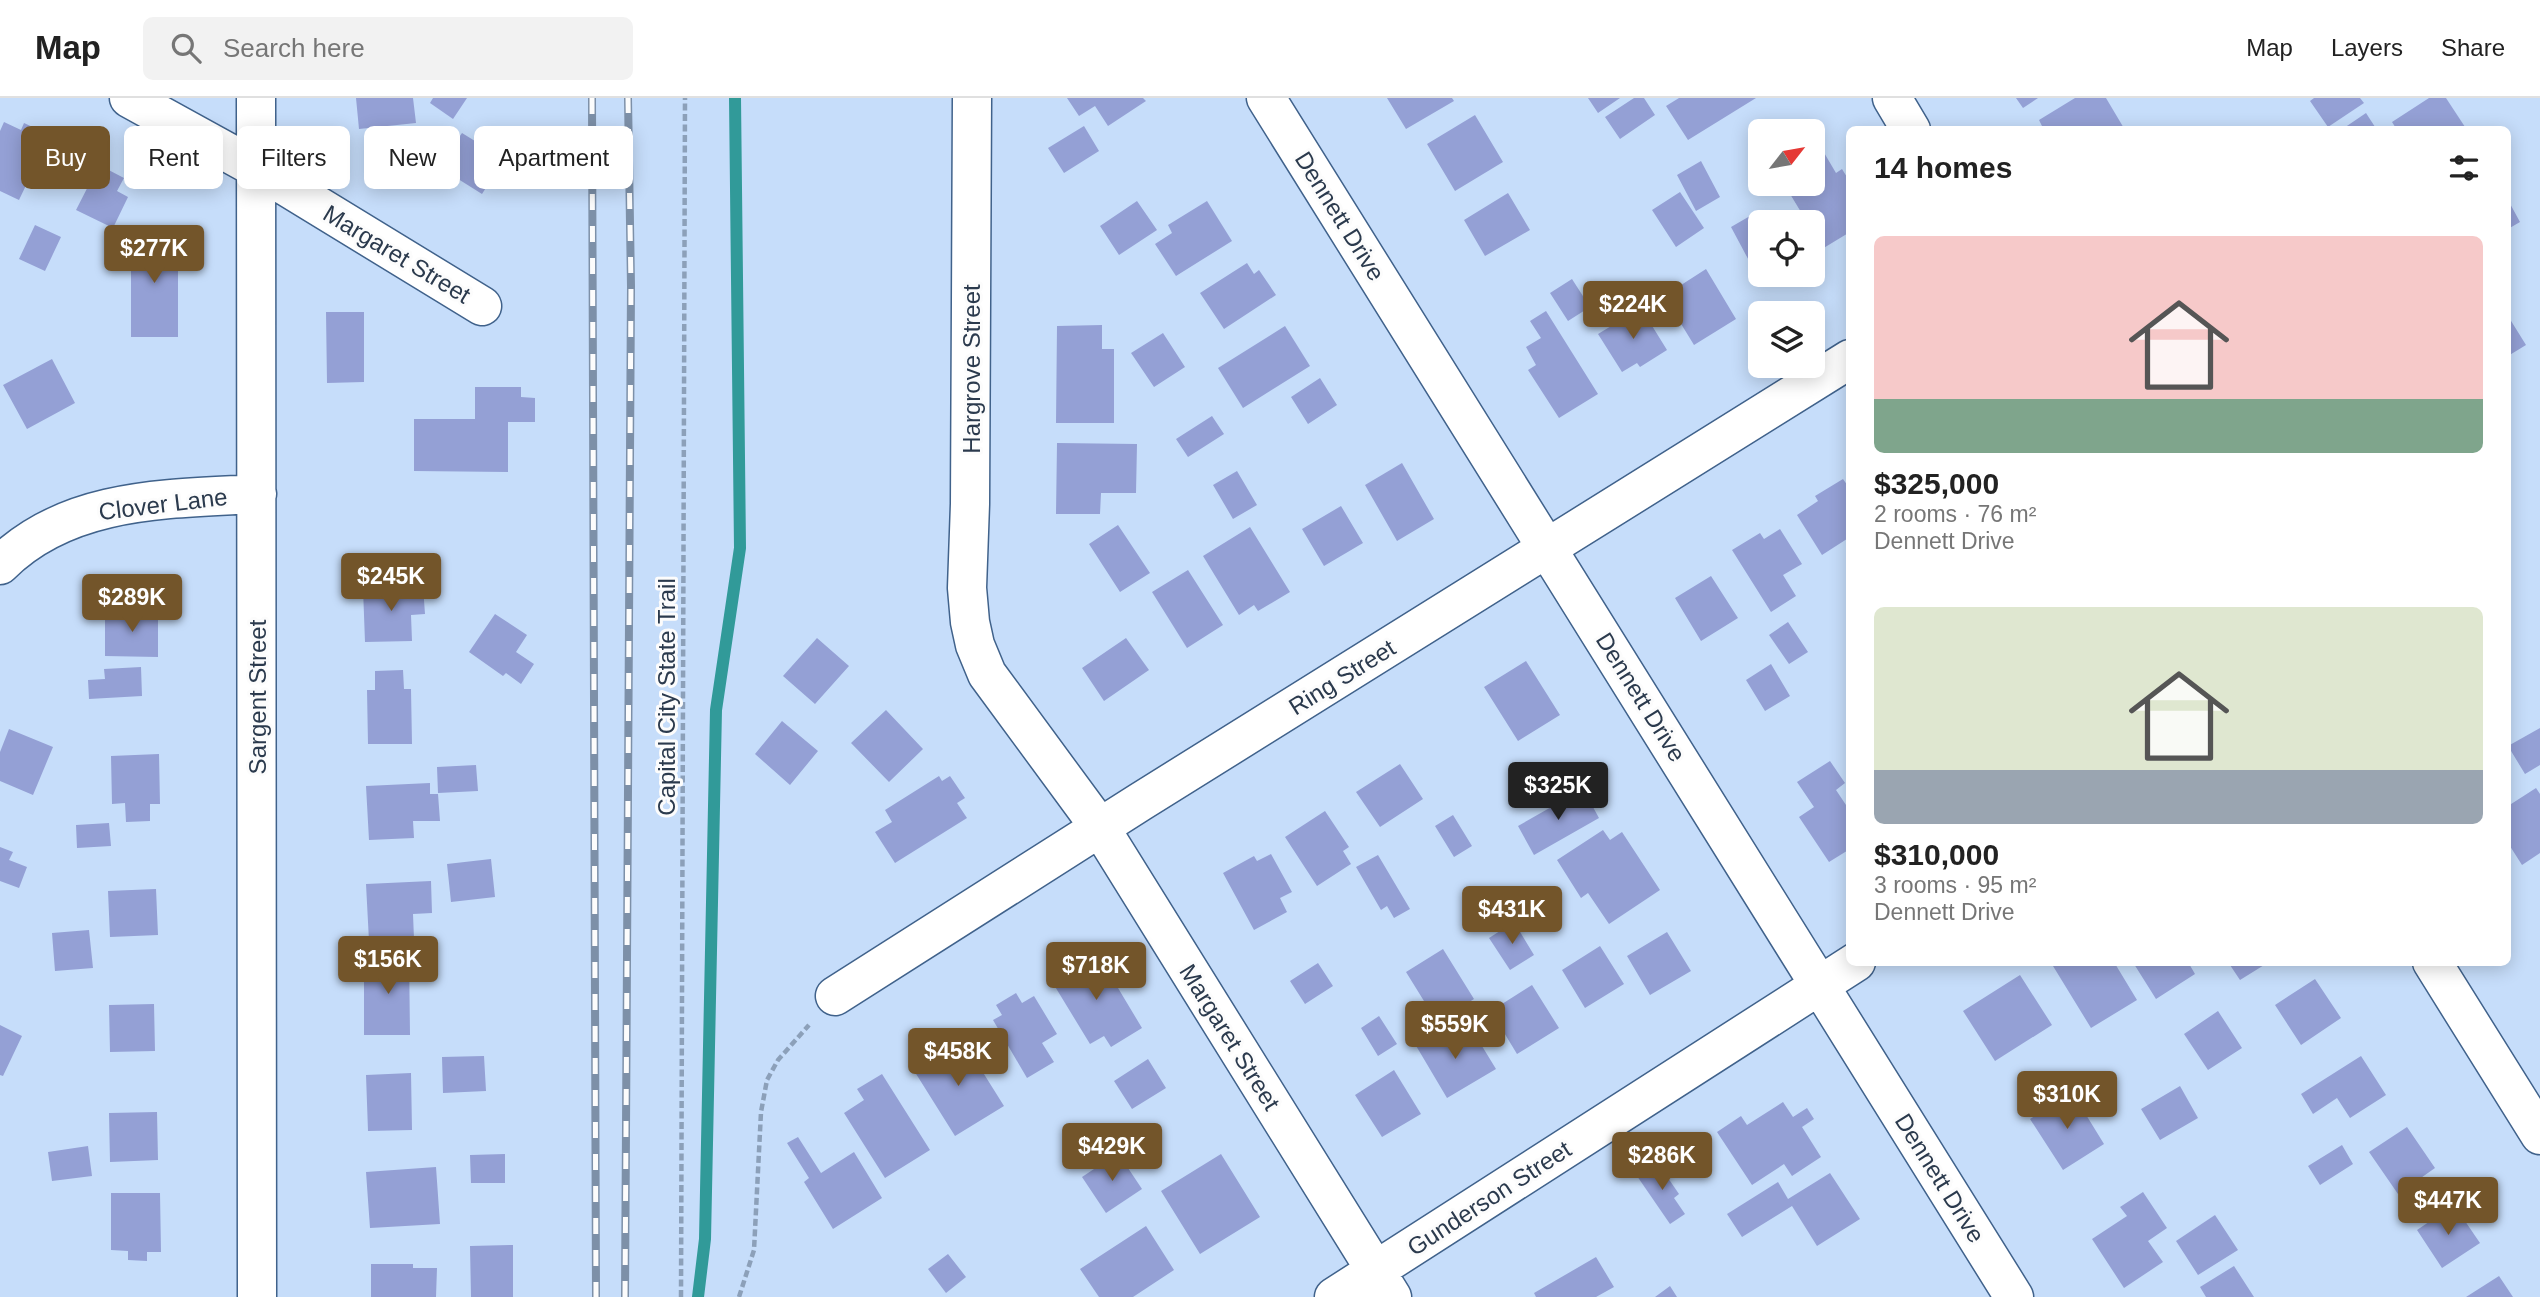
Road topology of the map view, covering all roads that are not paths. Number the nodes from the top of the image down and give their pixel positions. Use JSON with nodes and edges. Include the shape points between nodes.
{"nodes":[{"id":1,"x":129,"y":98,"type":"edge"},
{"id":2,"x":256,"y":98,"type":"edge"},
{"id":3,"x":972,"y":98,"type":"edge"},
{"id":4,"x":1266,"y":98,"type":"edge"},
{"id":5,"x":1892,"y":98,"type":"edge"},
{"id":6,"x":256,"y":126,"type":"edge"},
{"id":7,"x":1909,"y":126,"type":"edge"},
{"id":8,"x":237,"y":157,"type":"edge"},
{"id":9,"x":256,"y":189,"type":"edge"},
{"id":10,"x":292,"y":189,"type":"edge"},
{"id":11,"x":482,"y":306,"type":"dead end"},
{"id":12,"x":1846,"y":362,"type":"edge"},
{"id":13,"x":257,"y":494,"type":"junction"},
{"id":14,"x":1548,"y":549,"type":"junction"},
{"id":15,"x":0,"y":565,"type":"edge"},
{"id":16,"x":974,"y":640,"type":"joint"},
{"id":17,"x":1101,"y":829,"type":"junction"},
{"id":18,"x":1851,"y":966,"type":"edge"},
{"id":19,"x":2434,"y":966,"type":"edge"},
{"id":20,"x":1820,"y":986,"type":"junction"},
{"id":21,"x":835,"y":996,"type":"road end"},
{"id":22,"x":2540,"y":1135,"type":"edge"},
{"id":23,"x":1384,"y":1284,"type":"edge"},
{"id":24,"x":257,"y":1297,"type":"edge"},
{"id":25,"x":1334,"y":1297,"type":"edge"},
{"id":26,"x":2014,"y":1297,"type":"edge"}],
"edges":[{"from":1,"to":8,"type":"street","name":"Margaret Street"},
{"from":2,"to":6,"type":"street","name":"Sargent Street"},
{"from":3,"to":16,"type":"street","name":"Hargrove Street","via":[[967,588]]},
{"from":4,"to":14,"type":"street","name":"Dennett Drive"},
{"from":5,"to":7,"type":"street"},
{"from":9,"to":13,"type":"street","name":"Sargent Street"},
{"from":10,"to":11,"type":"street","name":"Margaret Street"},
{"from":12,"to":14,"type":"street","name":"Ring Street"},
{"from":13,"to":15,"type":"street","name":"Clover Lane","via":[[147,501],[87,513],[34,537]]},
{"from":13,"to":24,"type":"street","name":"Sargent Street"},
{"from":14,"to":17,"type":"street","name":"Ring Street"},
{"from":14,"to":20,"type":"street","name":"Dennett Drive"},
{"from":16,"to":17,"type":"street","name":"Margaret Street","via":[[987,674]]},
{"from":17,"to":21,"type":"street","name":"Ring Street"},
{"from":17,"to":23,"type":"street","name":"Margaret Street"},
{"from":18,"to":20,"type":"street","name":"Gunderson Street"},
{"from":19,"to":22,"type":"street"},
{"from":20,"to":23,"type":"street","name":"Gunderson Street"},
{"from":20,"to":26,"type":"street","name":"Dennett Drive"},
{"from":23,"to":25,"type":"street","name":"Gunderson Street"}]}
